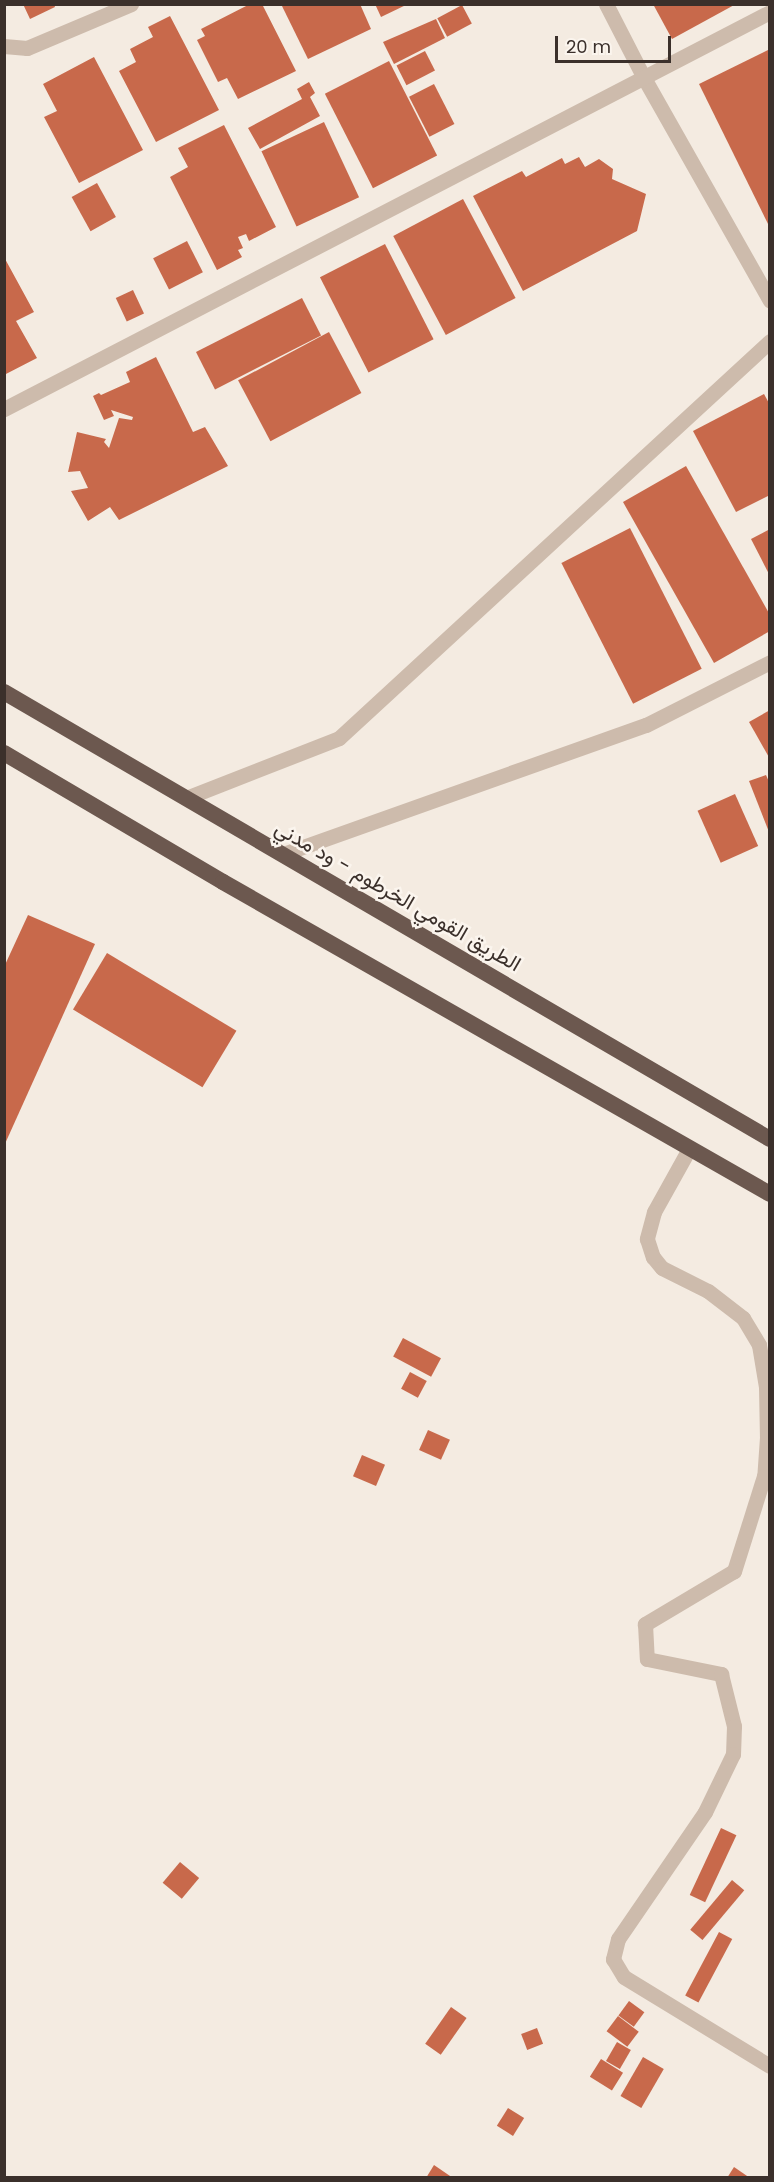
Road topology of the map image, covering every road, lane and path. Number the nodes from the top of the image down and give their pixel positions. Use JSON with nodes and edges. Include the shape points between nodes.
{"nodes":[{"id":1,"x":131,"y":4,"type":"edge"},
{"id":2,"x":606,"y":4,"type":"edge"},
{"id":3,"x":770,"y":12,"type":"edge"},
{"id":4,"x":4,"y":46,"type":"edge"},
{"id":5,"x":644,"y":78,"type":"junction"},
{"id":6,"x":770,"y":301,"type":"edge"},
{"id":7,"x":770,"y":341,"type":"edge"},
{"id":8,"x":4,"y":410,"type":"edge"},
{"id":9,"x":770,"y":662,"type":"edge"},
{"id":10,"x":4,"y":692,"type":"edge"},
{"id":11,"x":4,"y":753,"type":"edge"},
{"id":12,"x":186,"y":798,"type":"junction"},
{"id":13,"x":283,"y":854,"type":"junction"},
{"id":14,"x":770,"y":1138,"type":"edge"},
{"id":15,"x":689,"y":1149,"type":"junction"},
{"id":16,"x":770,"y":1194,"type":"edge"},
{"id":17,"x":770,"y":2066,"type":"edge"}],
"edges":[{"from":1,"to":4,"type":"street","via":[[27,48]]},
{"from":2,"to":5,"type":"street"},
{"from":3,"to":5,"type":"street"},
{"from":5,"to":6,"type":"street"},
{"from":5,"to":8,"type":"street"},
{"from":7,"to":12,"type":"street","via":[[339,738]]},
{"from":9,"to":13,"type":"street","via":[[646,725]]},
{"from":10,"to":12,"type":"highway","name":"الطريق القومي الخرطوم - ود مدني"},
{"from":11,"to":15,"type":"highway"},
{"from":12,"to":13,"type":"highway","name":"الطريق القومي الخرطوم - ود مدني"},
{"from":13,"to":14,"type":"highway","name":"الطريق القومي الخرطوم - ود مدني"},
{"from":15,"to":16,"type":"highway"},
{"from":15,"to":17,"type":"street","via":[[654,1212],[647,1239],[662,1268],[708,1291],[743,1318],[759,1345],[766,1387],[764,1476],[735,1571],[645,1624],[647,1659],[721,1674],[734,1726],[733,1755],[705,1812],[618,1940],[613,1959],[624,1977]]}]}
